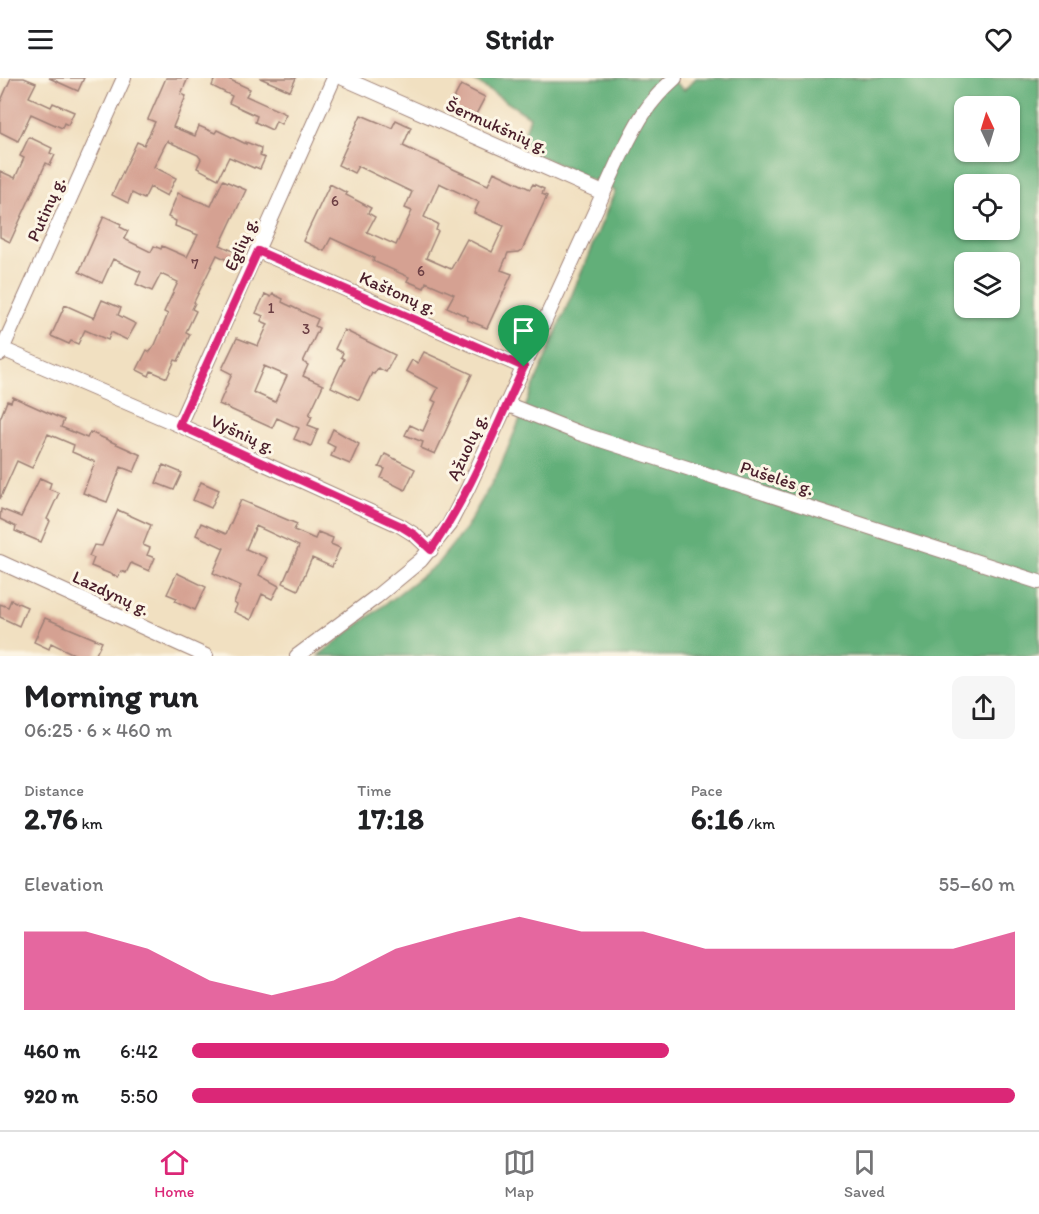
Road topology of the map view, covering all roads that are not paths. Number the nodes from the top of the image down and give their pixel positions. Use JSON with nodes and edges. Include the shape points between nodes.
{"nodes":[{"id":1,"x":124,"y":78,"type":"edge"},
{"id":2,"x":334,"y":78,"type":"edge"},
{"id":3,"x":343,"y":78,"type":"edge"},
{"id":4,"x":675,"y":78,"type":"edge"},
{"id":5,"x":603,"y":193,"type":"junction"},
{"id":6,"x":258,"y":251,"type":"junction"},
{"id":7,"x":1,"y":351,"type":"edge"},
{"id":8,"x":524,"y":367,"type":"junction"},
{"id":9,"x":506,"y":404,"type":"junction"},
{"id":10,"x":179,"y":425,"type":"junction"},
{"id":11,"x":431,"y":550,"type":"junction"},
{"id":12,"x":0,"y":562,"type":"edge"},
{"id":13,"x":1039,"y":582,"type":"edge"},
{"id":14,"x":206,"y":656,"type":"edge"},
{"id":15,"x":297,"y":656,"type":"edge"}],
"edges":[{"from":1,"to":7,"type":"street","name":"Putinų g."},
{"from":2,"to":6,"type":"street","name":"Eglių g."},
{"from":3,"to":5,"type":"street","name":"Šermukšnių g."},
{"from":4,"to":5,"type":"street","name":"Ąžuolų g.","via":[[655,95],[642,114]]},
{"from":5,"to":8,"type":"street","name":"Ąžuolų g."},
{"from":6,"to":8,"type":"street","name":"Kaštonų g."},
{"from":6,"to":10,"type":"street","name":"Eglių g."},
{"from":7,"to":10,"type":"street","name":"Vyšnių g."},
{"from":8,"to":9,"type":"street","name":"Ąžuolų g."},
{"from":9,"to":11,"type":"street","name":"Ąžuolų g.","via":[[449,525]]},
{"from":9,"to":13,"type":"street","name":"Pušelės g.","via":[[579,433]]},
{"from":10,"to":11,"type":"street","name":"Vyšnių g.","via":[[399,525]]},
{"from":11,"to":15,"type":"street","name":"Ąžuolų g."},
{"from":12,"to":14,"type":"street","name":"Lazdynų g."}]}
